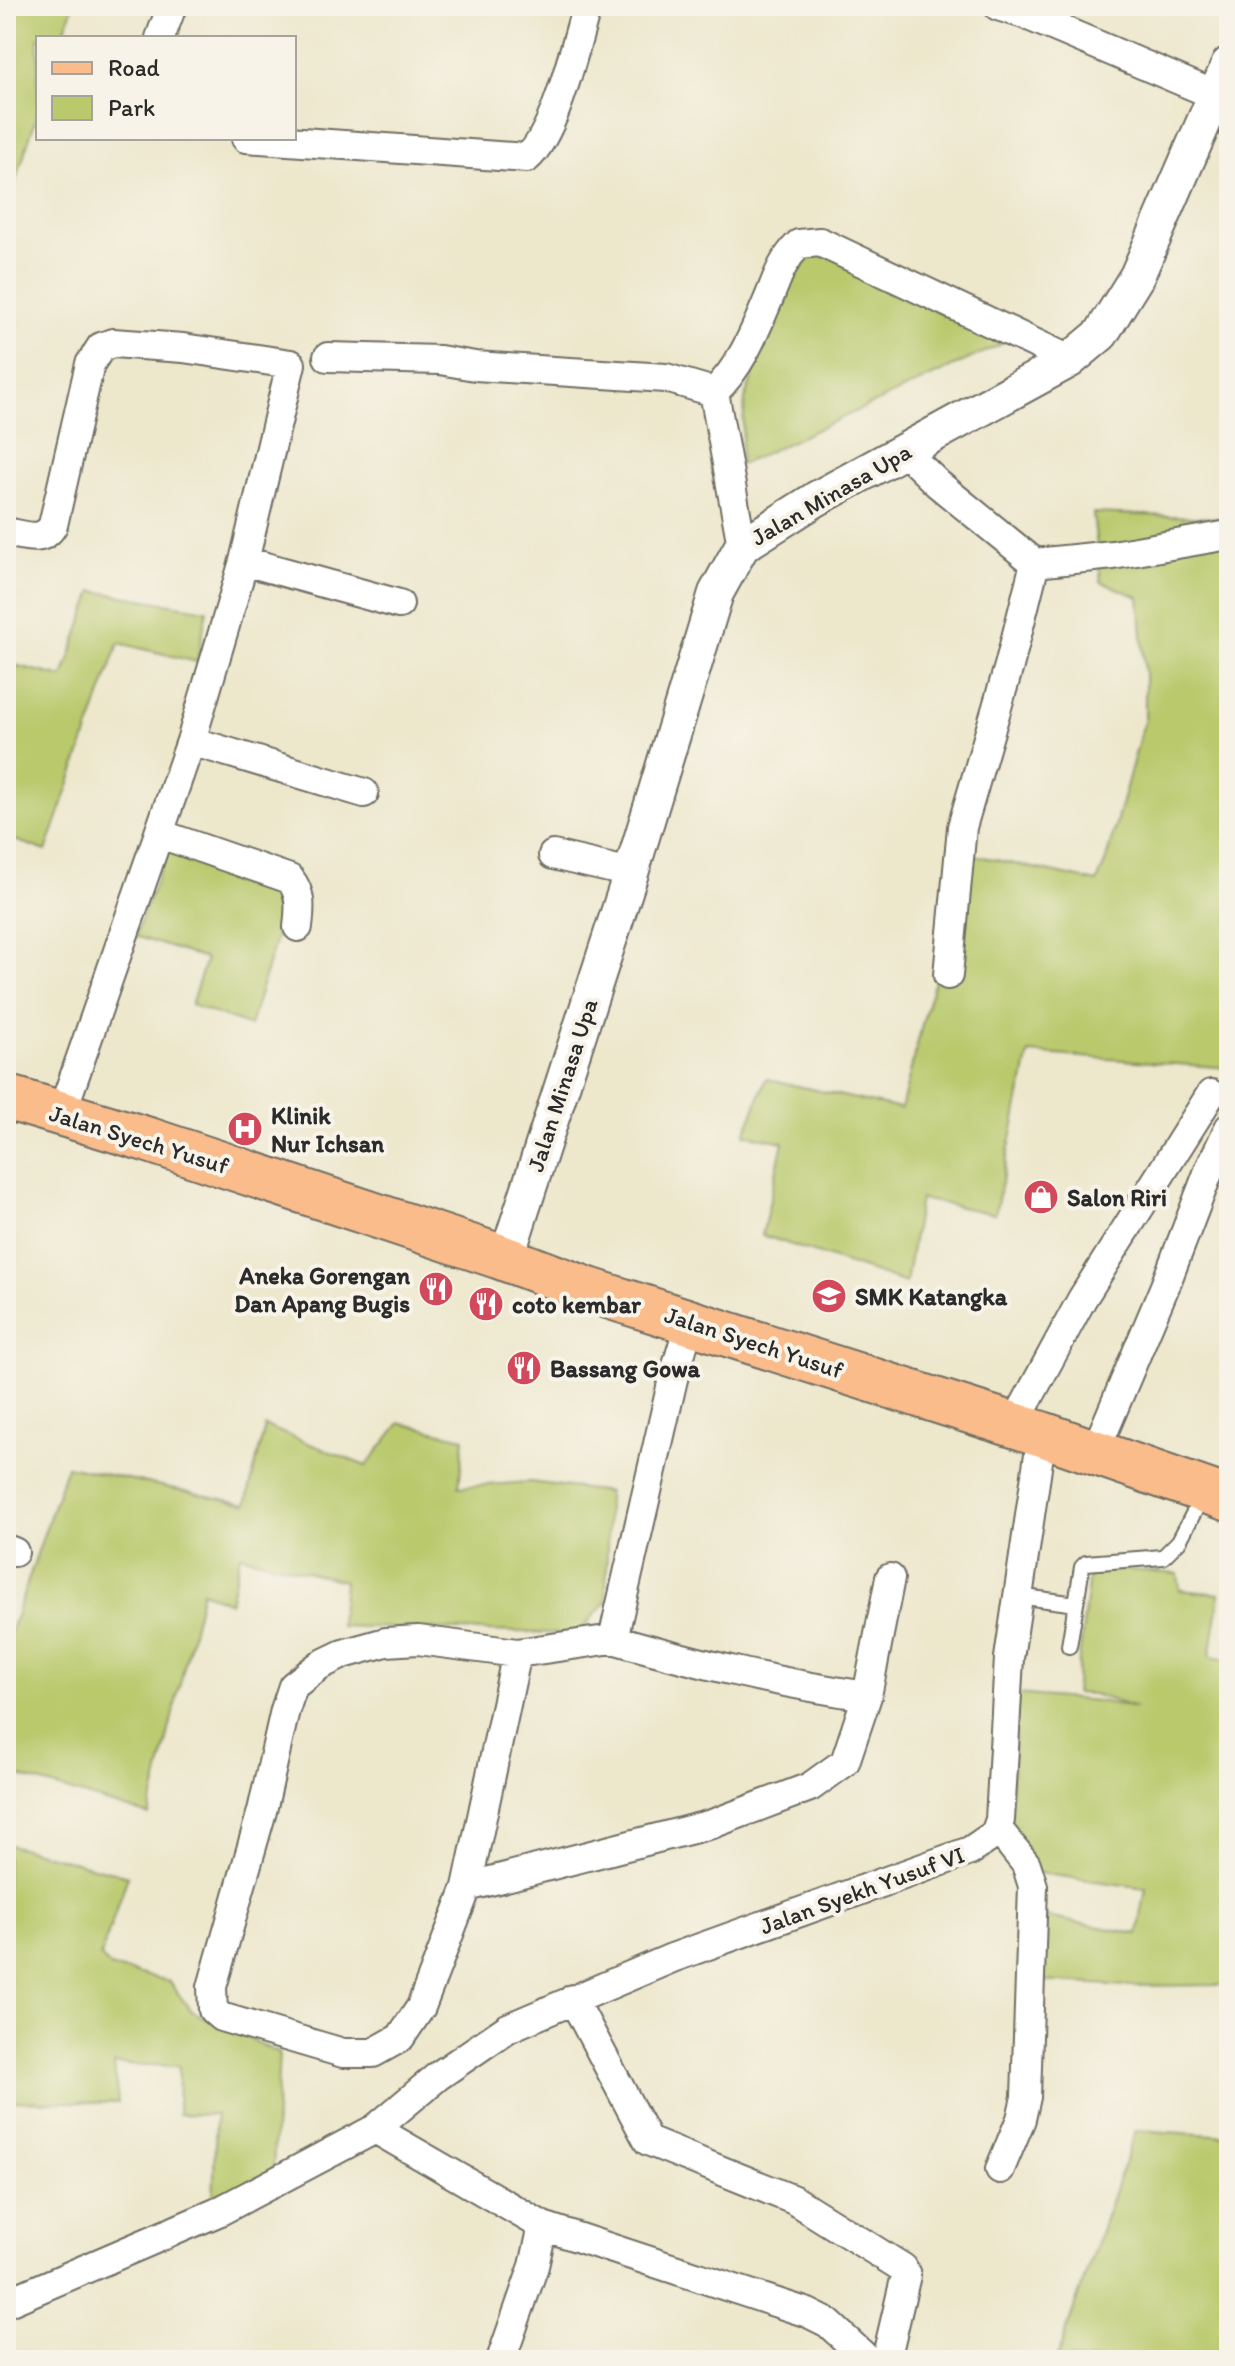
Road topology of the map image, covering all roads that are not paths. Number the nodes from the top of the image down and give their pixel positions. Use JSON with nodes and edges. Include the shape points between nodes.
{"nodes":[{"id":1,"x":172,"y":6,"type":"edge"},
{"id":2,"x":587,"y":6,"type":"edge"},
{"id":3,"x":1016,"y":9,"type":"edge"},
{"id":4,"x":161,"y":36,"type":"edge"},
{"id":5,"x":1229,"y":64,"type":"edge"},
{"id":6,"x":1223,"y":98,"type":"edge"},
{"id":7,"x":274,"y":140,"type":"edge"},
{"id":8,"x":328,"y":357,"type":"dead end"},
{"id":9,"x":1070,"y":360,"type":"junction"},
{"id":10,"x":714,"y":392,"type":"junction"},
{"id":11,"x":904,"y":451,"type":"junction"},
{"id":12,"x":6,"y":532,"type":"edge"},
{"id":13,"x":1229,"y":535,"type":"edge"},
{"id":14,"x":742,"y":546,"type":"junction"},
{"id":15,"x":244,"y":561,"type":"junction"},
{"id":16,"x":1035,"y":563,"type":"junction"},
{"id":17,"x":399,"y":604,"type":"dead end"},
{"id":18,"x":191,"y":741,"type":"junction"},
{"id":19,"x":364,"y":793,"type":"dead end"},
{"id":20,"x":160,"y":834,"type":"junction"},
{"id":21,"x":553,"y":855,"type":"dead end"},
{"id":22,"x":631,"y":873,"type":"junction"},
{"id":23,"x":298,"y":927,"type":"dead end"},
{"id":24,"x":948,"y":975,"type":"dead end"},
{"id":25,"x":1211,"y":1094,"type":"dead end"},
{"id":26,"x":6,"y":1097,"type":"edge"},
{"id":27,"x":61,"y":1115,"type":"junction"},
{"id":28,"x":1229,"y":1128,"type":"edge"},
{"id":29,"x":506,"y":1259,"type":"junction"},
{"id":30,"x":690,"y":1322,"type":"junction"},
{"id":31,"x":1028,"y":1430,"type":"junction"},
{"id":32,"x":1095,"y":1452,"type":"junction"},
{"id":33,"x":1217,"y":1495,"type":"edge"},
{"id":34,"x":890,"y":1578,"type":"dead end"},
{"id":35,"x":1018,"y":1596,"type":"junction"},
{"id":36,"x":1076,"y":1604,"type":"junction"},
{"id":37,"x":613,"y":1639,"type":"junction"},
{"id":38,"x":1069,"y":1646,"type":"dead end"},
{"id":39,"x":517,"y":1653,"type":"junction"},
{"id":40,"x":867,"y":1696,"type":"junction"},
{"id":41,"x":998,"y":1829,"type":"junction"},
{"id":42,"x":467,"y":1887,"type":"junction"},
{"id":43,"x":573,"y":1999,"type":"junction"},
{"id":44,"x":375,"y":2129,"type":"junction"},
{"id":45,"x":1000,"y":2169,"type":"dead end"},
{"id":46,"x":543,"y":2226,"type":"junction"},
{"id":47,"x":6,"y":2303,"type":"edge"},
{"id":48,"x":501,"y":2360,"type":"edge"},
{"id":49,"x":868,"y":2360,"type":"edge"},
{"id":50,"x":886,"y":2360,"type":"edge"}],
"edges":[{"from":1,"to":4,"type":"street"},
{"from":2,"to":7,"type":"street","via":[[549,128],[527,158]]},
{"from":3,"to":6,"type":"street"},
{"from":5,"to":6,"type":"street","name":"Jalan Minasa Upa"},
{"from":6,"to":9,"type":"street","name":"Jalan Minasa Upa","via":[[1137,276],[1101,334]]},
{"from":8,"to":10,"type":"street","via":[[666,378]]},
{"from":9,"to":10,"type":"street","via":[[820,242],[799,244],[784,260],[746,348]]},
{"from":9,"to":11,"type":"street","name":"Jalan Minasa Upa"},
{"from":10,"to":14,"type":"street"},
{"from":11,"to":14,"type":"street","name":"Jalan Minasa Upa"},
{"from":11,"to":16,"type":"street"},
{"from":12,"to":15,"type":"street","via":[[39,538],[53,525],[90,364],[101,347],[113,343],[224,352],[291,364]]},
{"from":13,"to":16,"type":"street"},
{"from":14,"to":22,"type":"street","name":"Jalan Minasa Upa","via":[[716,593]]},
{"from":15,"to":17,"type":"street"},
{"from":15,"to":18,"type":"street"},
{"from":16,"to":24,"type":"street","via":[[962,827]]},
{"from":18,"to":19,"type":"street"},
{"from":18,"to":20,"type":"street"},
{"from":20,"to":23,"type":"street","via":[[290,879],[298,888]]},
{"from":20,"to":27,"type":"street"},
{"from":21,"to":22,"type":"street"},
{"from":22,"to":29,"type":"street","name":"Jalan Minasa Upa"},
{"from":25,"to":31,"type":"street","via":[[1082,1299]]},
{"from":26,"to":27,"type":"main road","name":"Jalan Syech Yusuf"},
{"from":27,"to":29,"type":"main road","name":"Jalan Syech Yusuf"},
{"from":28,"to":32,"type":"street"},
{"from":29,"to":30,"type":"main road","name":"Jalan Syech Yusuf"},
{"from":30,"to":31,"type":"main road","name":"Jalan Syech Yusuf"},
{"from":30,"to":37,"type":"street"},
{"from":31,"to":32,"type":"main road","name":"Jalan Syech Yusuf"},
{"from":31,"to":35,"type":"street"},
{"from":32,"to":33,"type":"main road","name":"Jalan Syech Yusuf"},
{"from":33,"to":36,"type":"lane","via":[[1163,1557],[1086,1563]]},
{"from":34,"to":40,"type":"street"},
{"from":35,"to":36,"type":"lane"},
{"from":35,"to":41,"type":"street"},
{"from":36,"to":38,"type":"lane"},
{"from":37,"to":39,"type":"street"},
{"from":37,"to":40,"type":"street","via":[[716,1669]]},
{"from":39,"to":42,"type":"street"},
{"from":39,"to":42,"type":"street","via":[[418,1640],[386,1642],[343,1654],[293,1686],[212,1987],[213,2010],[250,2027],[343,2053],[383,2050],[400,2038],[421,2007]]},
{"from":40,"to":42,"type":"street","via":[[845,1762],[810,1787],[712,1824]]},
{"from":41,"to":43,"type":"street","name":"Jalan Syekh Yusuf VI","via":[[970,1851]]},
{"from":41,"to":45,"type":"street","via":[[1026,1864],[1033,1886],[1026,2097]]},
{"from":43,"to":44,"type":"street","name":"Jalan Syekh Yusuf VI","via":[[508,2028],[438,2076]]},
{"from":43,"to":50,"type":"street","via":[[648,2141],[794,2200],[903,2268],[906,2275]]},
{"from":44,"to":46,"type":"street"},
{"from":44,"to":47,"type":"street","name":"Jalan Syekh Yusuf VI","via":[[218,2212]]},
{"from":46,"to":48,"type":"street"},
{"from":46,"to":49,"type":"street","via":[[808,2313],[828,2323]]}]}
